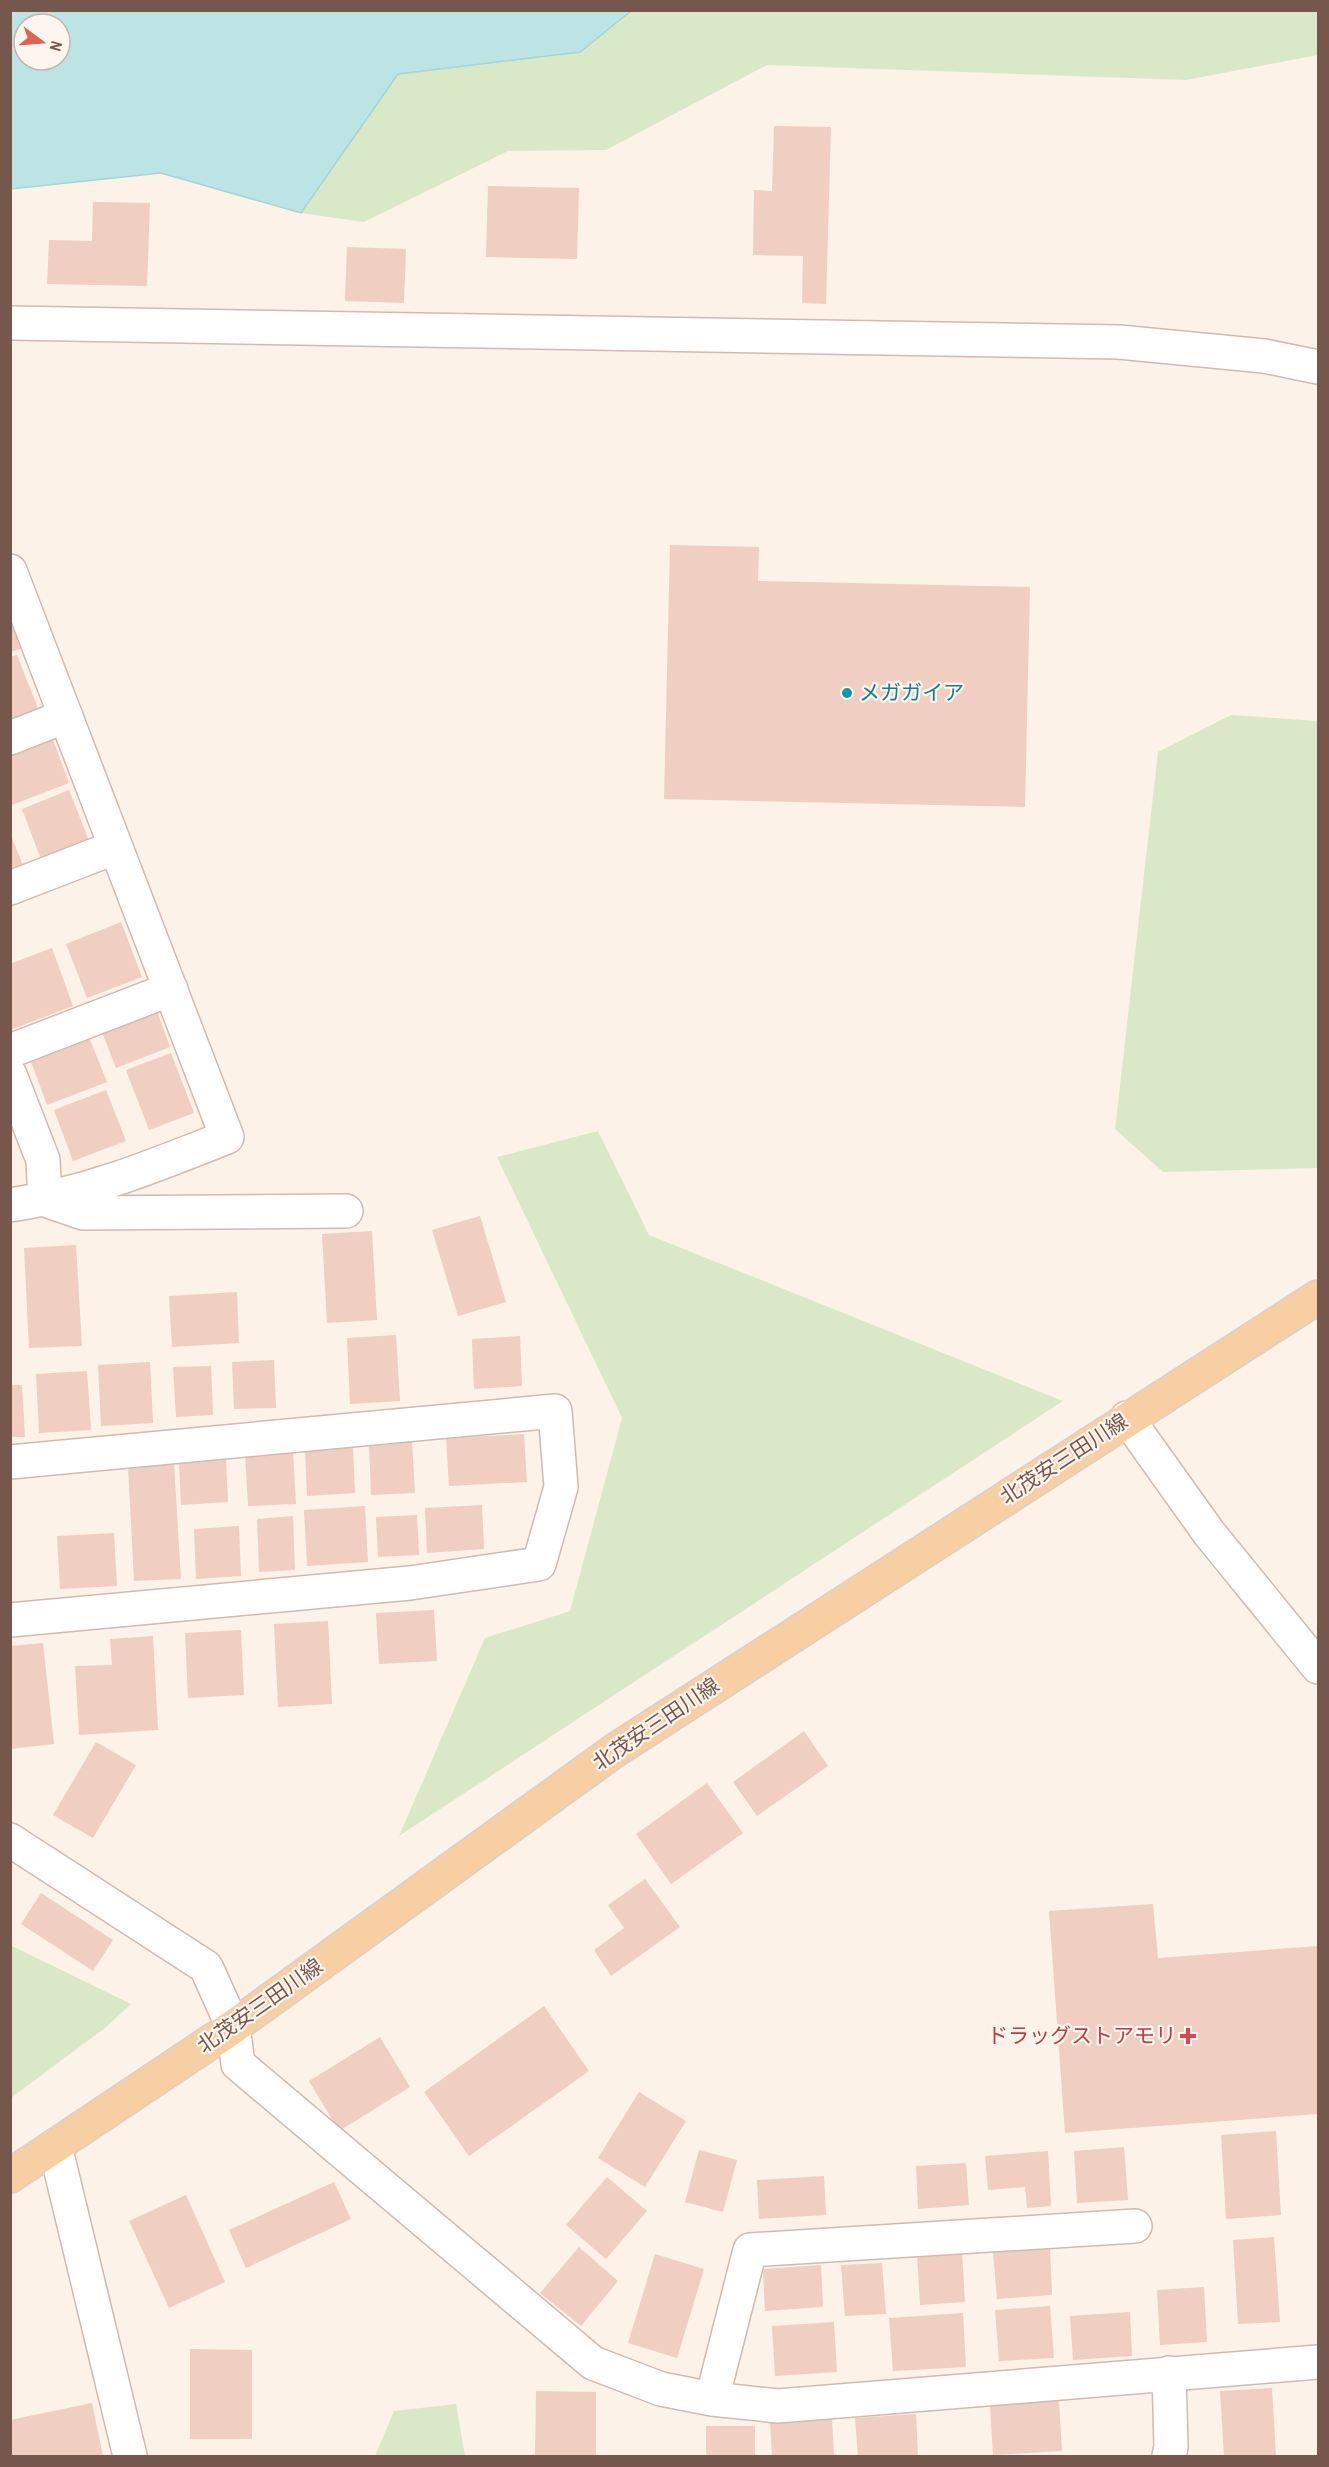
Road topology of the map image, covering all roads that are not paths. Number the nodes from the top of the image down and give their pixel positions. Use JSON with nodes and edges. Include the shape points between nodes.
{"nodes":[{"id":1,"x":10,"y":323,"type":"edge"},
{"id":2,"x":1318,"y":367,"type":"edge"},
{"id":3,"x":12,"y":581,"type":"edge"},
{"id":4,"x":66,"y":716,"type":"junction"},
{"id":5,"x":10,"y":738,"type":"edge"},
{"id":6,"x":116,"y":847,"type":"junction"},
{"id":7,"x":10,"y":888,"type":"edge"},
{"id":8,"x":171,"y":989,"type":"junction"},
{"id":9,"x":10,"y":1051,"type":"edge"},
{"id":10,"x":10,"y":1076,"type":"edge"},
{"id":11,"x":45,"y":1200,"type":"junction"},
{"id":12,"x":10,"y":1205,"type":"edge"},
{"id":13,"x":346,"y":1211,"type":"dead end"},
{"id":14,"x":1318,"y":1297,"type":"edge"},
{"id":15,"x":1127,"y":1418,"type":"junction"},
{"id":16,"x":10,"y":1462,"type":"edge"},
{"id":17,"x":10,"y":1620,"type":"edge"},
{"id":18,"x":1318,"y":1666,"type":"edge"},
{"id":19,"x":10,"y":1840,"type":"edge"},
{"id":20,"x":232,"y":2027,"type":"junction"},
{"id":21,"x":56,"y":2146,"type":"junction"},
{"id":22,"x":10,"y":2176,"type":"edge"},
{"id":23,"x":1135,"y":2226,"type":"dead end"},
{"id":24,"x":1318,"y":2362,"type":"edge"},
{"id":25,"x":1169,"y":2373,"type":"junction"},
{"id":26,"x":712,"y":2399,"type":"junction"},
{"id":27,"x":130,"y":2457,"type":"edge"},
{"id":28,"x":1169,"y":2457,"type":"edge"}],
"edges":[{"from":1,"to":2,"type":"street","via":[[1119,342],[1264,356]]},
{"from":3,"to":4,"type":"street"},
{"from":4,"to":5,"type":"street"},
{"from":4,"to":6,"type":"street"},
{"from":6,"to":7,"type":"street"},
{"from":6,"to":8,"type":"street"},
{"from":8,"to":9,"type":"street"},
{"from":8,"to":11,"type":"street","via":[[227,1137],[117,1180]]},
{"from":10,"to":11,"type":"street","via":[[43,1160]]},
{"from":11,"to":12,"type":"street"},
{"from":11,"to":13,"type":"street","via":[[83,1213]]},
{"from":14,"to":15,"type":"main road","name":"北茂安三田川線"},
{"from":15,"to":18,"type":"street","via":[[1209,1533]]},
{"from":15,"to":20,"type":"main road","name":"北茂安三田川線","via":[[614,1751]]},
{"from":16,"to":17,"type":"street","via":[[555,1411],[561,1487],[539,1564],[410,1583]]},
{"from":19,"to":20,"type":"street","via":[[206,1966]]},
{"from":20,"to":21,"type":"main road","name":"北茂安三田川線"},
{"from":20,"to":26,"type":"street","via":[[238,2064],[593,2363],[662,2389]]},
{"from":21,"to":22,"type":"main road","name":"北茂安三田川線"},
{"from":21,"to":27,"type":"street"},
{"from":23,"to":26,"type":"street","via":[[750,2250]]},
{"from":24,"to":25,"type":"street"},
{"from":25,"to":26,"type":"street","via":[[778,2406]]},
{"from":25,"to":28,"type":"street"}]}
